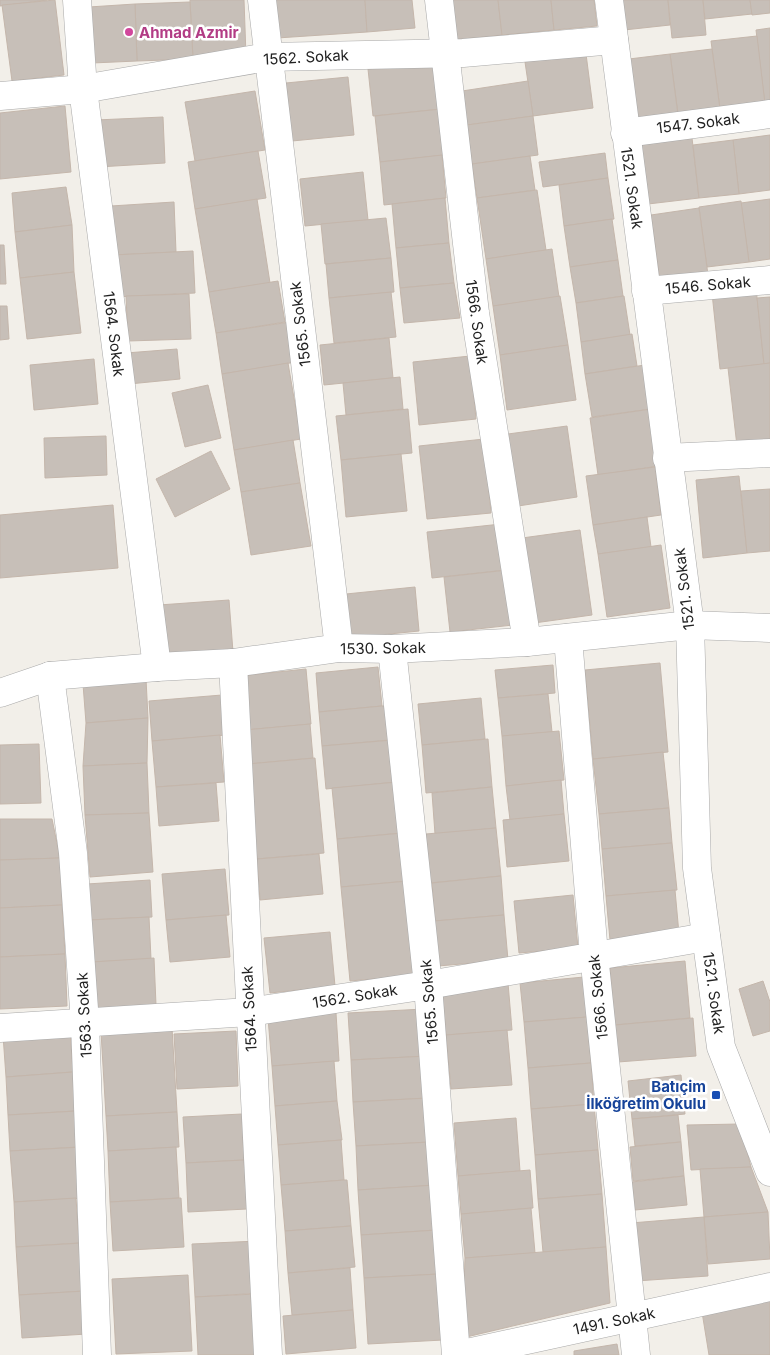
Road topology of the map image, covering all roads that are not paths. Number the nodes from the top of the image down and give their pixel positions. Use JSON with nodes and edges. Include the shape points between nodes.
{"nodes":[{"id":1,"x":77,"y":0,"type":"edge"},
{"id":2,"x":262,"y":0,"type":"edge"},
{"id":3,"x":439,"y":0,"type":"edge"},
{"id":4,"x":609,"y":0,"type":"edge"},
{"id":5,"x":614,"y":40,"type":"junction"},
{"id":6,"x":444,"y":52,"type":"junction"},
{"id":7,"x":267,"y":57,"type":"junction"},
{"id":8,"x":83,"y":89,"type":"junction"},
{"id":9,"x":0,"y":96,"type":"edge"},
{"id":10,"x":770,"y":114,"type":"edge"},
{"id":11,"x":625,"y":132,"type":"junction"},
{"id":12,"x":770,"y":280,"type":"edge"},
{"id":13,"x":646,"y":291,"type":"junction"},
{"id":14,"x":770,"y":453,"type":"edge"},
{"id":15,"x":668,"y":458,"type":"junction"},
{"id":16,"x":690,"y":625,"type":"junction"},
{"id":17,"x":770,"y":628,"type":"edge"},
{"id":18,"x":568,"y":638,"type":"junction"},
{"id":19,"x":527,"y":642,"type":"junction"},
{"id":20,"x":340,"y":648,"type":"junction"},
{"id":21,"x":392,"y":649,"type":"junction"},
{"id":22,"x":233,"y":663,"type":"junction"},
{"id":23,"x":157,"y":667,"type":"junction"},
{"id":24,"x":50,"y":676,"type":"junction"},
{"id":25,"x":0,"y":693,"type":"edge"},
{"id":26,"x":706,"y":937,"type":"junction"},
{"id":27,"x":594,"y":955,"type":"junction"},
{"id":28,"x":428,"y":985,"type":"junction"},
{"id":29,"x":249,"y":1012,"type":"junction"},
{"id":30,"x":85,"y":1022,"type":"junction"},
{"id":31,"x":0,"y":1028,"type":"edge"},
{"id":32,"x":770,"y":1172,"type":"edge"},
{"id":33,"x":770,"y":1286,"type":"edge"},
{"id":34,"x":631,"y":1318,"type":"junction"},
{"id":35,"x":97,"y":1355,"type":"edge"},
{"id":36,"x":268,"y":1355,"type":"edge"},
{"id":37,"x":457,"y":1355,"type":"edge"},
{"id":38,"x":636,"y":1355,"type":"edge"}],
"edges":[{"from":1,"to":8,"type":"street","name":"1564. Sokak"},
{"from":2,"to":7,"type":"street","name":"1565. Sokak"},
{"from":3,"to":6,"type":"street","name":"1566. Sokak"},
{"from":4,"to":5,"type":"street","name":"1521. Sokak"},
{"from":5,"to":6,"type":"street","name":"1562. Sokak"},
{"from":5,"to":11,"type":"street","name":"1521. Sokak"},
{"from":6,"to":7,"type":"street","name":"1562. Sokak"},
{"from":6,"to":19,"type":"street","name":"1566. Sokak","via":[[475,313]]},
{"from":7,"to":8,"type":"street","name":"1562. Sokak"},
{"from":7,"to":20,"type":"street","name":"1565. Sokak"},
{"from":8,"to":9,"type":"street","name":"1562. Sokak"},
{"from":8,"to":23,"type":"street","name":"1564. Sokak"},
{"from":10,"to":11,"type":"street","name":"1547. Sokak"},
{"from":11,"to":13,"type":"street","name":"1521. Sokak"},
{"from":12,"to":13,"type":"street","name":"1546. Sokak"},
{"from":13,"to":15,"type":"street","name":"1521. Sokak"},
{"from":14,"to":15,"type":"street"},
{"from":15,"to":16,"type":"street","name":"1521. Sokak"},
{"from":16,"to":17,"type":"street","name":"1530. Sokak"},
{"from":16,"to":18,"type":"street","name":"1530. Sokak"},
{"from":16,"to":26,"type":"street","name":"1521. Sokak","via":[[697,868]]},
{"from":18,"to":19,"type":"street","name":"1530. Sokak"},
{"from":18,"to":27,"type":"street","name":"1566. Sokak"},
{"from":19,"to":21,"type":"street","name":"1530. Sokak"},
{"from":20,"to":21,"type":"street","name":"1530. Sokak"},
{"from":20,"to":22,"type":"street","name":"1530. Sokak"},
{"from":21,"to":28,"type":"street","name":"1565. Sokak"},
{"from":22,"to":23,"type":"street","name":"1530. Sokak"},
{"from":22,"to":29,"type":"street","name":"1564. Sokak"},
{"from":23,"to":24,"type":"street","name":"1530. Sokak"},
{"from":24,"to":25,"type":"street","name":"1530. Sokak"},
{"from":24,"to":30,"type":"street","name":"1563. Sokak","via":[[73,853]]},
{"from":26,"to":27,"type":"street","name":"1562. Sokak"},
{"from":26,"to":32,"type":"street","name":"1521. Sokak","via":[[721,1047]]},
{"from":27,"to":28,"type":"street","name":"1562. Sokak"},
{"from":27,"to":34,"type":"street","name":"1566. Sokak"},
{"from":28,"to":29,"type":"street","name":"1562. Sokak"},
{"from":28,"to":37,"type":"street","name":"1565. Sokak"},
{"from":29,"to":30,"type":"street","name":"1562. Sokak"},
{"from":29,"to":36,"type":"street","name":"1564. Sokak"},
{"from":30,"to":31,"type":"street","name":"1562. Sokak"},
{"from":30,"to":35,"type":"street","name":"1563. Sokak"},
{"from":33,"to":34,"type":"street","name":"1491. Sokak"},
{"from":34,"to":37,"type":"street","name":"1491. Sokak"},
{"from":34,"to":38,"type":"street","name":"1566. Sokak"}]}
